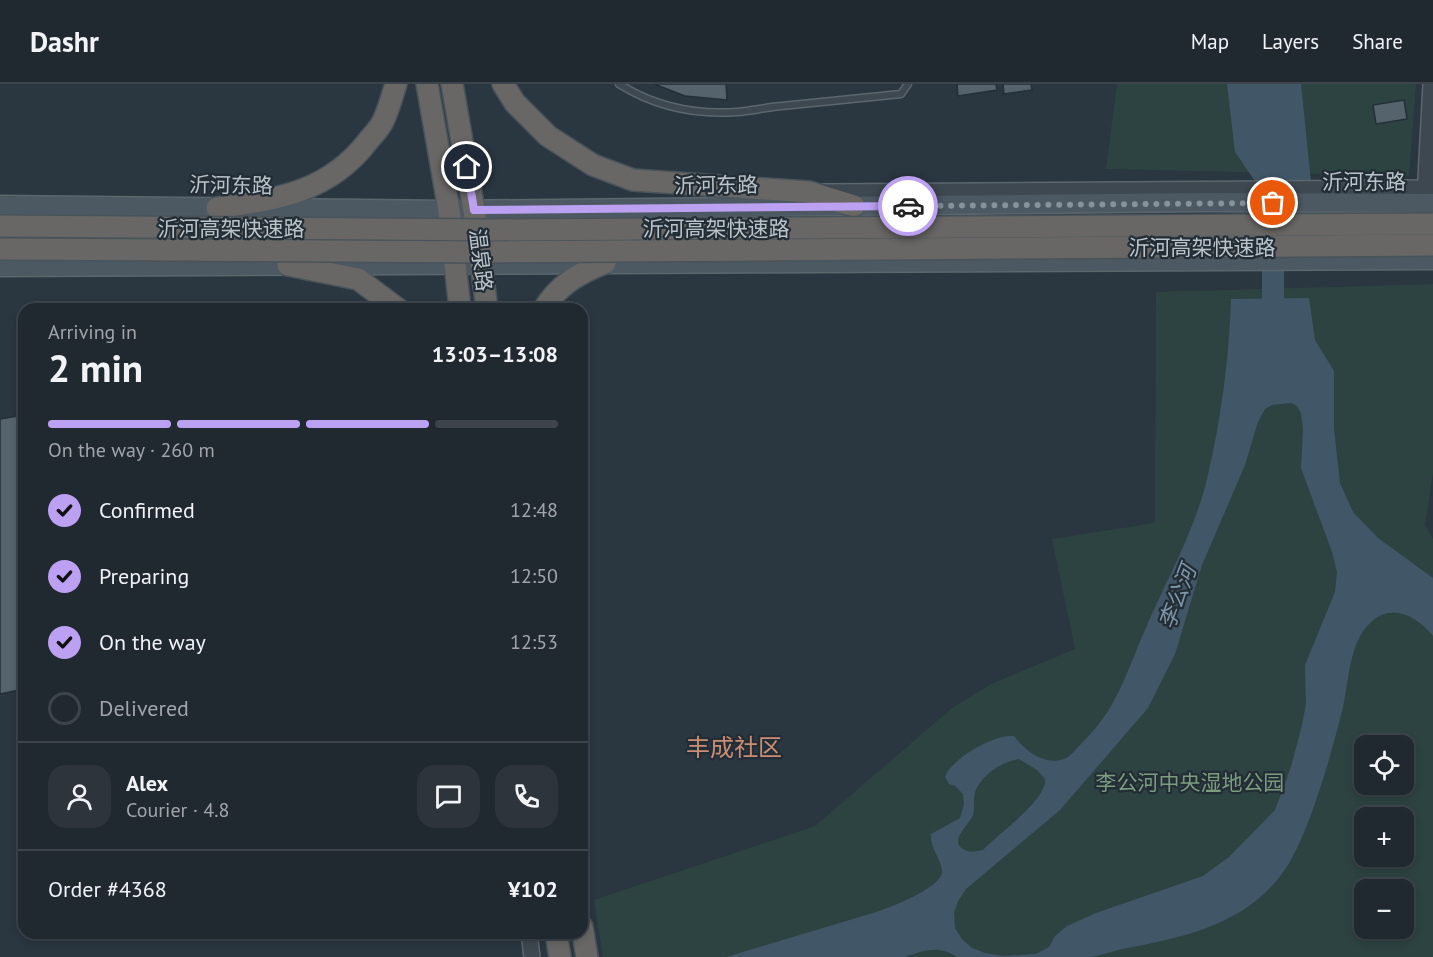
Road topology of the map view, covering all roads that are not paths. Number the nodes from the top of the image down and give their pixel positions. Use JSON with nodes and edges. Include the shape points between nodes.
{"nodes":[{"id":1,"x":396,"y":84,"type":"edge"},
{"id":2,"x":427,"y":84,"type":"edge"},
{"id":3,"x":452,"y":84,"type":"edge"},
{"id":4,"x":503,"y":84,"type":"edge"},
{"id":5,"x":619,"y":84,"type":"edge"},
{"id":6,"x":908,"y":84,"type":"edge"},
{"id":7,"x":1431,"y":84,"type":"edge"},
{"id":8,"x":699,"y":185,"type":"junction"},
{"id":9,"x":809,"y":192,"type":"junction"},
{"id":10,"x":1201,"y":196,"type":"junction"},
{"id":11,"x":1429,"y":196,"type":"edge"},
{"id":12,"x":0,"y":205,"type":"edge"},
{"id":13,"x":855,"y":206,"type":"junction"},
{"id":14,"x":217,"y":207,"type":"junction"},
{"id":15,"x":623,"y":208,"type":"junction"},
{"id":16,"x":449,"y":210,"type":"junction"},
{"id":17,"x":474,"y":210,"type":"junction"},
{"id":18,"x":1433,"y":224,"type":"edge"},
{"id":19,"x":0,"y":226,"type":"edge"},
{"id":20,"x":0,"y":249,"type":"edge"},
{"id":21,"x":1429,"y":255,"type":"edge"},
{"id":22,"x":480,"y":263,"type":"junction"},
{"id":23,"x":605,"y":263,"type":"junction"},
{"id":24,"x":454,"y":264,"type":"junction"},
{"id":25,"x":288,"y":265,"type":"junction"},
{"id":26,"x":0,"y":267,"type":"edge"},
{"id":27,"x":390,"y":303,"type":"edge"},
{"id":28,"x":459,"y":303,"type":"edge"},
{"id":29,"x":486,"y":303,"type":"edge"},
{"id":30,"x":547,"y":303,"type":"edge"},
{"id":31,"x":530,"y":939,"type":"edge"},
{"id":32,"x":557,"y":939,"type":"edge"},
{"id":33,"x":584,"y":939,"type":"edge"},
{"id":34,"x":532,"y":957,"type":"edge"},
{"id":35,"x":560,"y":957,"type":"edge"},
{"id":36,"x":587,"y":957,"type":"edge"}],
"edges":[{"from":1,"to":14,"type":"highway","via":[[384,121],[336,173],[302,192]]},
{"from":2,"to":16,"type":"highway","name":"温泉路"},
{"from":3,"to":17,"type":"highway","name":"温泉路"},
{"from":4,"to":8,"type":"highway","via":[[515,103],[548,136],[593,165],[633,180]]},
{"from":5,"to":6,"type":"lane","via":[[638,96],[674,108],[728,112],[901,94]]},
{"from":7,"to":11,"type":"street"},
{"from":8,"to":9,"type":"highway"},
{"from":8,"to":15,"type":"main road"},
{"from":9,"to":10,"type":"street"},
{"from":9,"to":13,"type":"highway"},
{"from":10,"to":11,"type":"main road","name":"沂河东路"},
{"from":10,"to":13,"type":"main road","name":"沂河东路"},
{"from":11,"to":21,"type":"street"},
{"from":12,"to":14,"type":"main road","name":"沂河东路"},
{"from":13,"to":15,"type":"main road","name":"沂河东路"},
{"from":14,"to":16,"type":"main road","name":"沂河东路"},
{"from":15,"to":17,"type":"main road","name":"沂河东路"},
{"from":16,"to":17,"type":"main road","name":"沂河东路"},
{"from":16,"to":24,"type":"highway","name":"温泉路"},
{"from":17,"to":22,"type":"highway","name":"温泉路"},
{"from":18,"to":19,"type":"highway","name":"沂河高架快速路","bridge":true,"via":[[490,230]]},
{"from":20,"to":21,"type":"highway","name":"沂河高架快速路","bridge":true},
{"from":21,"to":23,"type":"main road","via":[[1342,260]]},
{"from":22,"to":23,"type":"main road"},
{"from":22,"to":24,"type":"main road"},
{"from":22,"to":29,"type":"highway","name":"温泉路"},
{"from":23,"to":30,"type":"highway","via":[[578,274]]},
{"from":24,"to":25,"type":"main road"},
{"from":24,"to":28,"type":"highway","name":"温泉路"},
{"from":25,"to":26,"type":"main road"},
{"from":25,"to":27,"type":"highway","via":[[358,279]]},
{"from":31,"to":34,"type":"street"},
{"from":32,"to":35,"type":"highway"},
{"from":33,"to":36,"type":"highway"}]}
